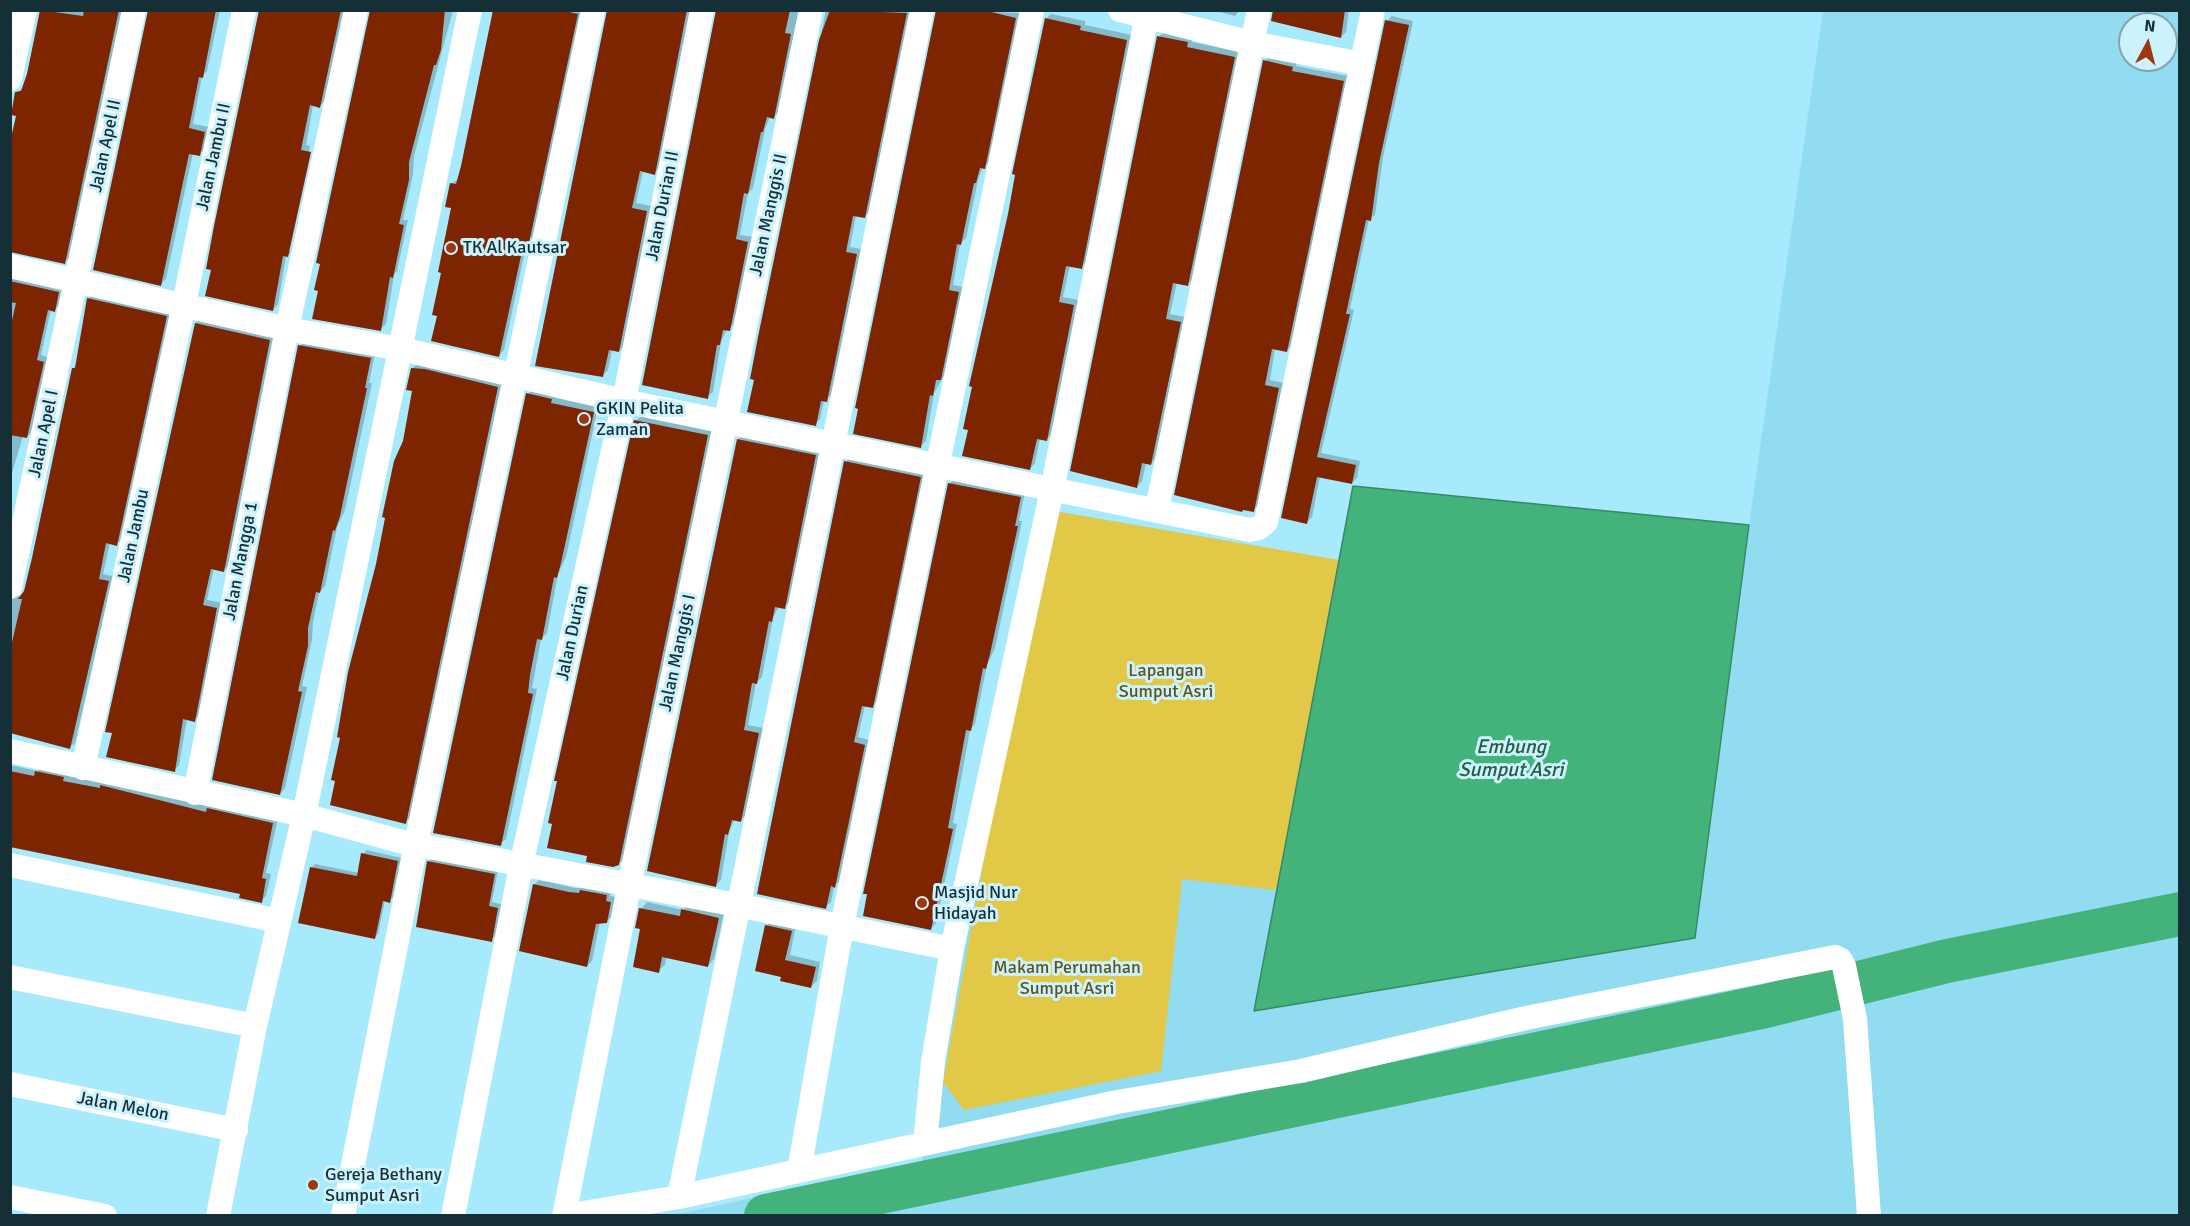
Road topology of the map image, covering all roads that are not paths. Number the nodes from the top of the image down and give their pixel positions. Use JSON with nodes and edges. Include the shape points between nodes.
{"nodes":[{"id":1,"x":25,"y":10,"type":"edge"},
{"id":2,"x":134,"y":10,"type":"edge"},
{"id":3,"x":244,"y":10,"type":"edge"},
{"id":4,"x":356,"y":10,"type":"edge"},
{"id":5,"x":470,"y":10,"type":"edge"},
{"id":6,"x":593,"y":10,"type":"edge"},
{"id":7,"x":702,"y":10,"type":"edge"},
{"id":8,"x":811,"y":10,"type":"edge"},
{"id":9,"x":922,"y":10,"type":"edge"},
{"id":10,"x":1032,"y":10,"type":"edge"},
{"id":11,"x":1120,"y":10,"type":"edge"},
{"id":12,"x":1259,"y":10,"type":"edge"},
{"id":13,"x":1373,"y":10,"type":"edge"},
{"id":14,"x":1147,"y":13,"type":"edge"},
{"id":15,"x":1252,"y":43,"type":"junction"},
{"id":16,"x":1362,"y":64,"type":"junction"},
{"id":17,"x":10,"y":79,"type":"edge"},
{"id":18,"x":10,"y":266,"type":"edge"},
{"id":19,"x":78,"y":281,"type":"junction"},
{"id":20,"x":184,"y":304,"type":"junction"},
{"id":21,"x":287,"y":328,"type":"junction"},
{"id":22,"x":401,"y":349,"type":"junction"},
{"id":23,"x":514,"y":375,"type":"junction"},
{"id":24,"x":624,"y":400,"type":"junction"},
{"id":25,"x":727,"y":420,"type":"junction"},
{"id":26,"x":833,"y":443,"type":"junction"},
{"id":27,"x":937,"y":464,"type":"junction"},
{"id":28,"x":1052,"y":490,"type":"junction"},
{"id":29,"x":1157,"y":509,"type":"junction"},
{"id":30,"x":10,"y":587,"type":"edge"},
{"id":31,"x":10,"y":751,"type":"edge"},
{"id":32,"x":83,"y":768,"type":"junction"},
{"id":33,"x":195,"y":793,"type":"junction"},
{"id":34,"x":304,"y":815,"type":"junction"},
{"id":35,"x":416,"y":844,"type":"junction"},
{"id":36,"x":10,"y":865,"type":"edge"},
{"id":37,"x":521,"y":866,"type":"junction"},
{"id":38,"x":629,"y":887,"type":"junction"},
{"id":39,"x":737,"y":905,"type":"junction"},
{"id":40,"x":279,"y":921,"type":"junction"},
{"id":41,"x":842,"y":927,"type":"junction"},
{"id":42,"x":952,"y":949,"type":"junction"},
{"id":43,"x":10,"y":977,"type":"edge"},
{"id":44,"x":255,"y":1026,"type":"junction"},
{"id":45,"x":10,"y":1084,"type":"edge"},
{"id":46,"x":236,"y":1130,"type":"junction"},
{"id":47,"x":925,"y":1143,"type":"junction"},
{"id":48,"x":799,"y":1171,"type":"junction"},
{"id":49,"x":10,"y":1197,"type":"edge"},
{"id":50,"x":679,"y":1197,"type":"junction"},
{"id":51,"x":105,"y":1215,"type":"edge"},
{"id":52,"x":218,"y":1215,"type":"edge"},
{"id":53,"x":343,"y":1215,"type":"edge"},
{"id":54,"x":453,"y":1215,"type":"edge"},
{"id":55,"x":565,"y":1215,"type":"edge"},
{"id":56,"x":1869,"y":1215,"type":"edge"}],
"edges":[{"from":1,"to":17,"type":"street"},
{"from":2,"to":19,"type":"street","name":"Jalan Apel II"},
{"from":3,"to":20,"type":"street","name":"Jalan Jambu II"},
{"from":4,"to":21,"type":"street","name":"Jalan Mangga 1"},
{"from":5,"to":22,"type":"street"},
{"from":6,"to":23,"type":"street"},
{"from":7,"to":24,"type":"street","name":"Jalan Durian II"},
{"from":8,"to":25,"type":"street","name":"Jalan Manggis II"},
{"from":9,"to":26,"type":"street"},
{"from":10,"to":27,"type":"street"},
{"from":11,"to":14,"type":"street"},
{"from":12,"to":15,"type":"street"},
{"from":13,"to":16,"type":"street"},
{"from":14,"to":15,"type":"street"},
{"from":14,"to":28,"type":"street"},
{"from":15,"to":16,"type":"street"},
{"from":15,"to":29,"type":"street"},
{"from":16,"to":29,"type":"street","via":[[1266,522],[1250,530]]},
{"from":18,"to":19,"type":"street"},
{"from":19,"to":20,"type":"street"},
{"from":19,"to":30,"type":"street","name":"Jalan Apel I"},
{"from":20,"to":21,"type":"street"},
{"from":20,"to":32,"type":"street","name":"Jalan Jambu"},
{"from":21,"to":22,"type":"street"},
{"from":21,"to":33,"type":"street","name":"Jalan Mangga 1"},
{"from":22,"to":23,"type":"street"},
{"from":22,"to":34,"type":"street"},
{"from":23,"to":24,"type":"street"},
{"from":23,"to":35,"type":"street"},
{"from":24,"to":25,"type":"street"},
{"from":24,"to":37,"type":"street","name":"Jalan Durian"},
{"from":25,"to":26,"type":"street"},
{"from":25,"to":38,"type":"street","name":"Jalan Manggis I"},
{"from":26,"to":27,"type":"street"},
{"from":26,"to":39,"type":"street"},
{"from":27,"to":28,"type":"street"},
{"from":27,"to":41,"type":"street"},
{"from":28,"to":29,"type":"street"},
{"from":28,"to":42,"type":"street"},
{"from":31,"to":32,"type":"street"},
{"from":32,"to":33,"type":"street"},
{"from":33,"to":34,"type":"street"},
{"from":34,"to":35,"type":"street"},
{"from":34,"to":40,"type":"street"},
{"from":35,"to":37,"type":"street"},
{"from":35,"to":53,"type":"street"},
{"from":36,"to":40,"type":"street"},
{"from":37,"to":38,"type":"street"},
{"from":37,"to":54,"type":"street","name":"Jalan Durian"},
{"from":38,"to":39,"type":"street"},
{"from":38,"to":55,"type":"street","name":"Jalan Manggis I"},
{"from":39,"to":41,"type":"street"},
{"from":39,"to":50,"type":"street"},
{"from":40,"to":44,"type":"street"},
{"from":41,"to":42,"type":"street"},
{"from":41,"to":48,"type":"street"},
{"from":42,"to":47,"type":"street","via":[[933,1062]]},
{"from":43,"to":44,"type":"street"},
{"from":44,"to":46,"type":"street"},
{"from":45,"to":46,"type":"street","name":"Jalan Melon"},
{"from":46,"to":52,"type":"street"},
{"from":47,"to":48,"type":"street"},
{"from":47,"to":56,"type":"street","via":[[1116,1102],[1301,1071],[1526,1018],[1835,957],[1844,966],[1856,1019]]},
{"from":48,"to":50,"type":"street"},
{"from":49,"to":51,"type":"street"},
{"from":50,"to":55,"type":"street"}]}
